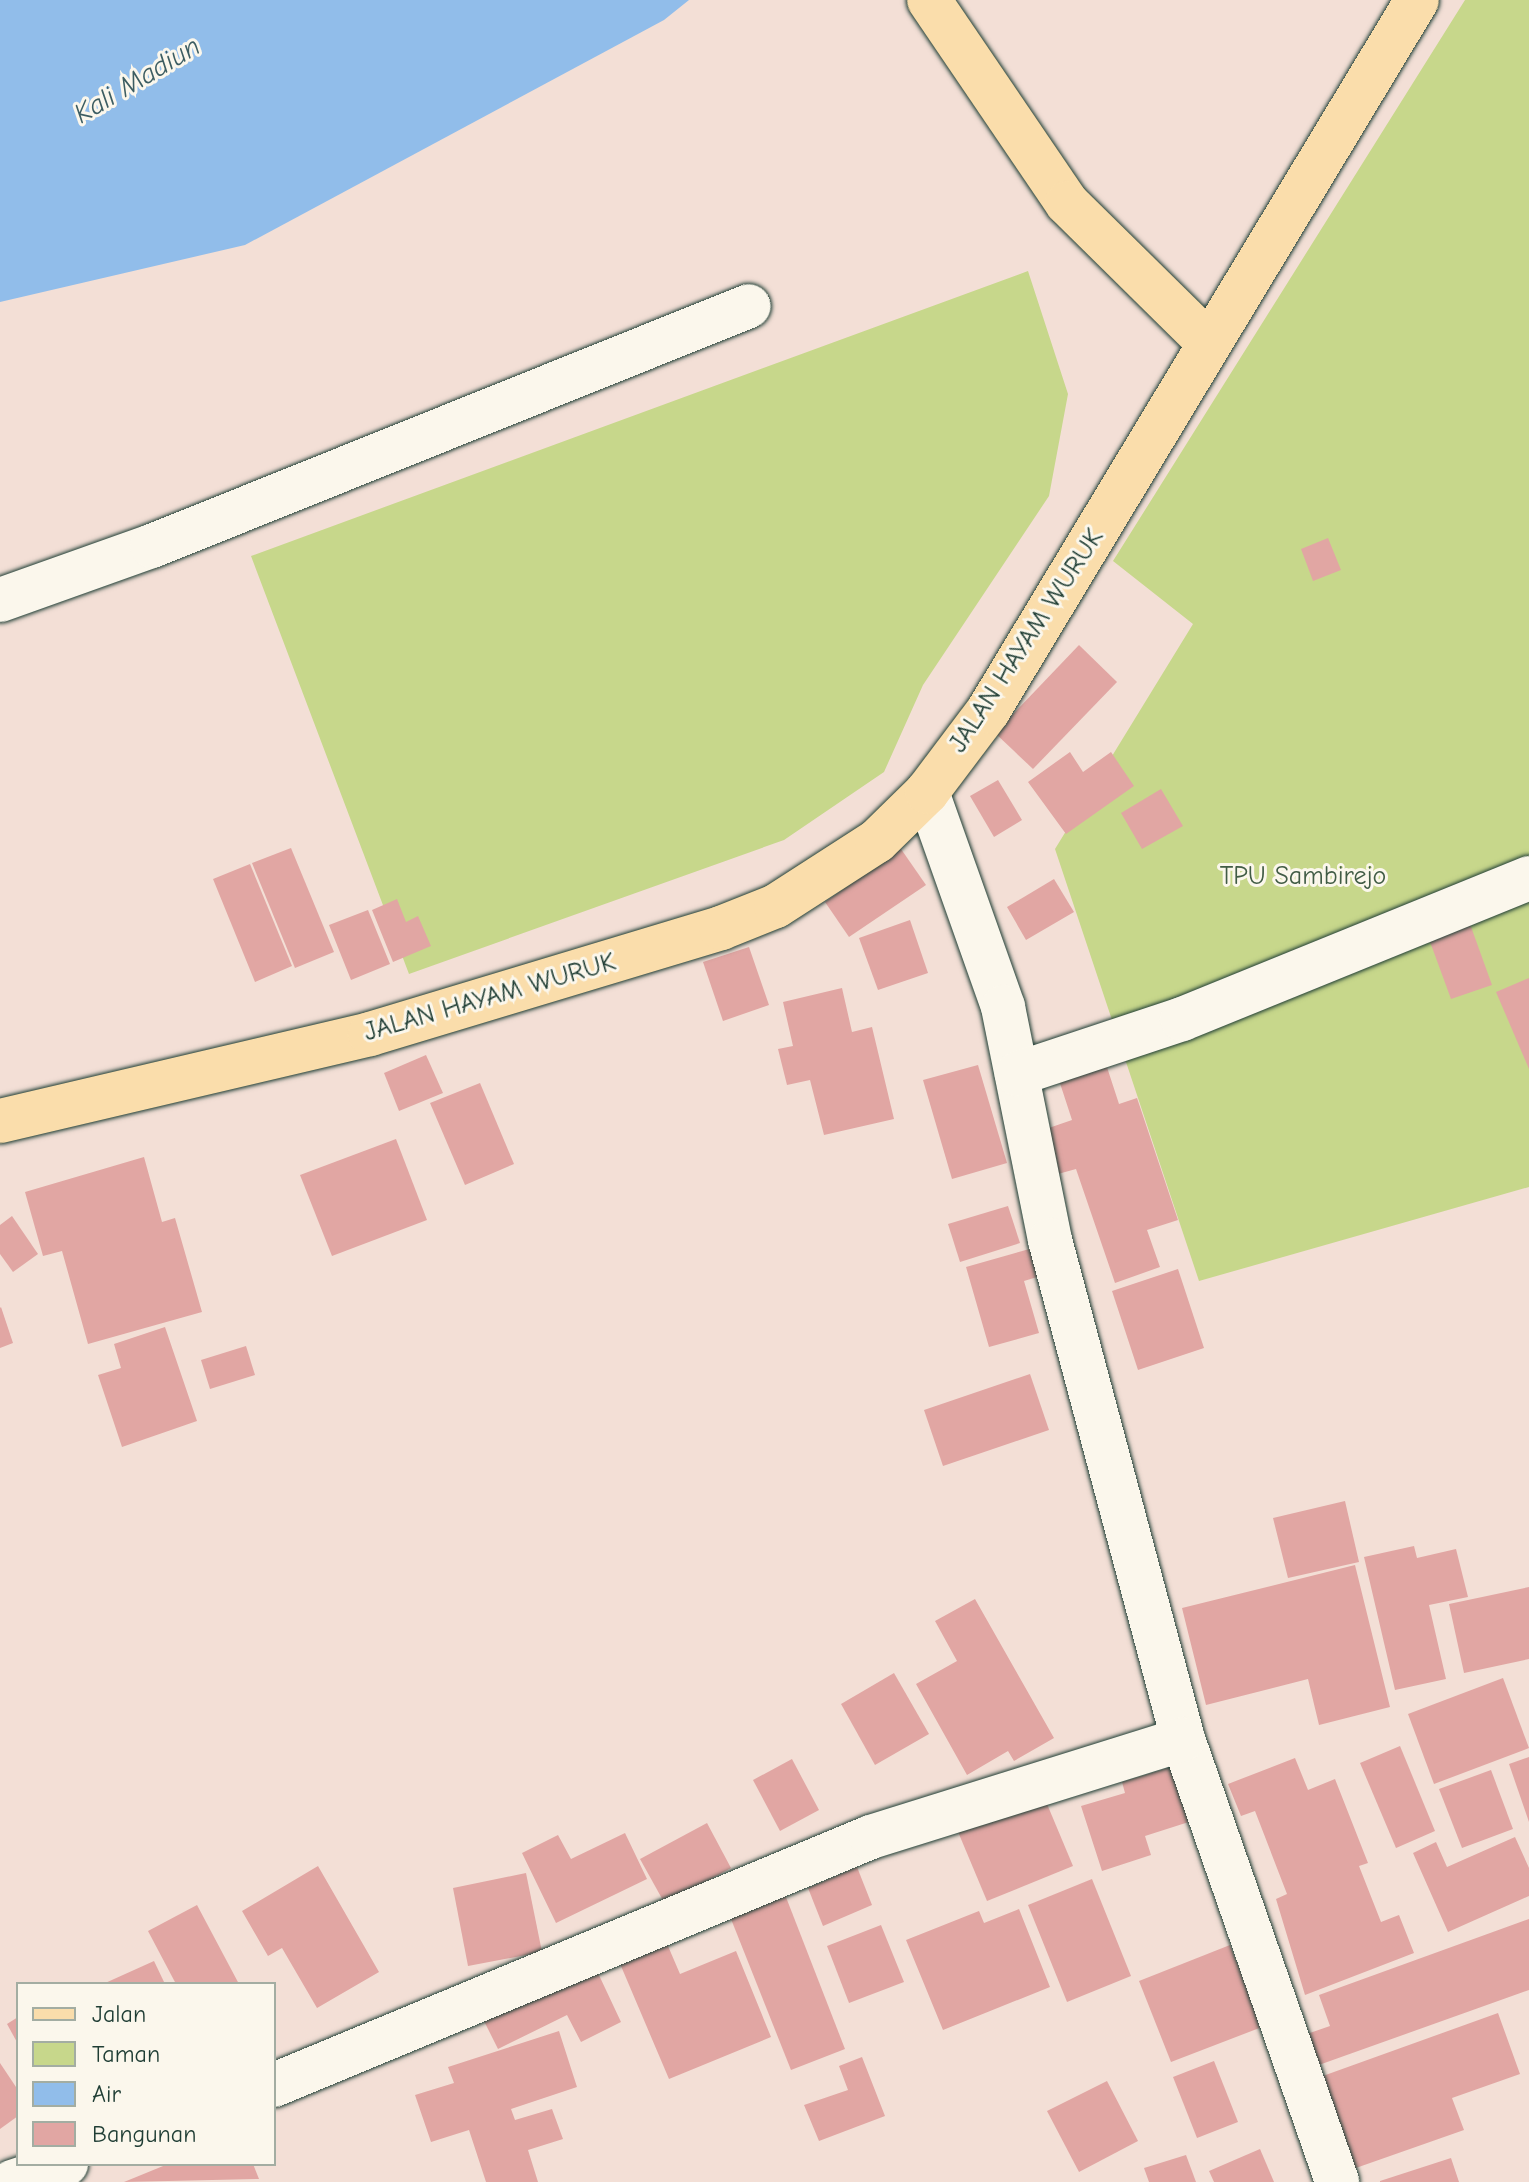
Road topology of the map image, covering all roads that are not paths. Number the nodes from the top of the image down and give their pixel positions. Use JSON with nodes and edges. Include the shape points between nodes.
{"nodes":[{"id":1,"x":1417,"y":0,"type":"edge"},
{"id":2,"x":933,"y":6,"type":"edge"},
{"id":3,"x":749,"y":306,"type":"dead end"},
{"id":4,"x":1208,"y":342,"type":"junction"},
{"id":5,"x":0,"y":600,"type":"edge"},
{"id":6,"x":927,"y":792,"type":"junction"},
{"id":7,"x":1529,"y":878,"type":"edge"},
{"id":8,"x":1017,"y":1074,"type":"junction"},
{"id":9,"x":0,"y":1121,"type":"edge"},
{"id":10,"x":1183,"y":1739,"type":"junction"},
{"id":11,"x":276,"y":2084,"type":"edge"},
{"id":12,"x":60,"y":2166,"type":"edge"},
{"id":13,"x":12,"y":2182,"type":"edge"},
{"id":14,"x":1337,"y":2182,"type":"edge"}],
"edges":[{"from":1,"to":4,"type":"main road","name":"JALAN HAYAM WURUK"},
{"from":2,"to":4,"type":"main road","via":[[1067,203]]},
{"from":3,"to":5,"type":"street","via":[[152,546]]},
{"from":4,"to":6,"type":"main road","name":"JALAN HAYAM WURUK","via":[[1039,631]]},
{"from":6,"to":8,"type":"street","via":[[1003,1007]]},
{"from":6,"to":9,"type":"main road","name":"JALAN HAYAM WURUK","via":[[877,841],[776,906],[721,928],[370,1034]]},
{"from":7,"to":8,"type":"street","via":[[1182,1019]]},
{"from":8,"to":10,"type":"street","via":[[1050,1240]]},
{"from":10,"to":11,"type":"street","via":[[871,1837]]},
{"from":10,"to":14,"type":"street"},
{"from":12,"to":13,"type":"street"}]}
